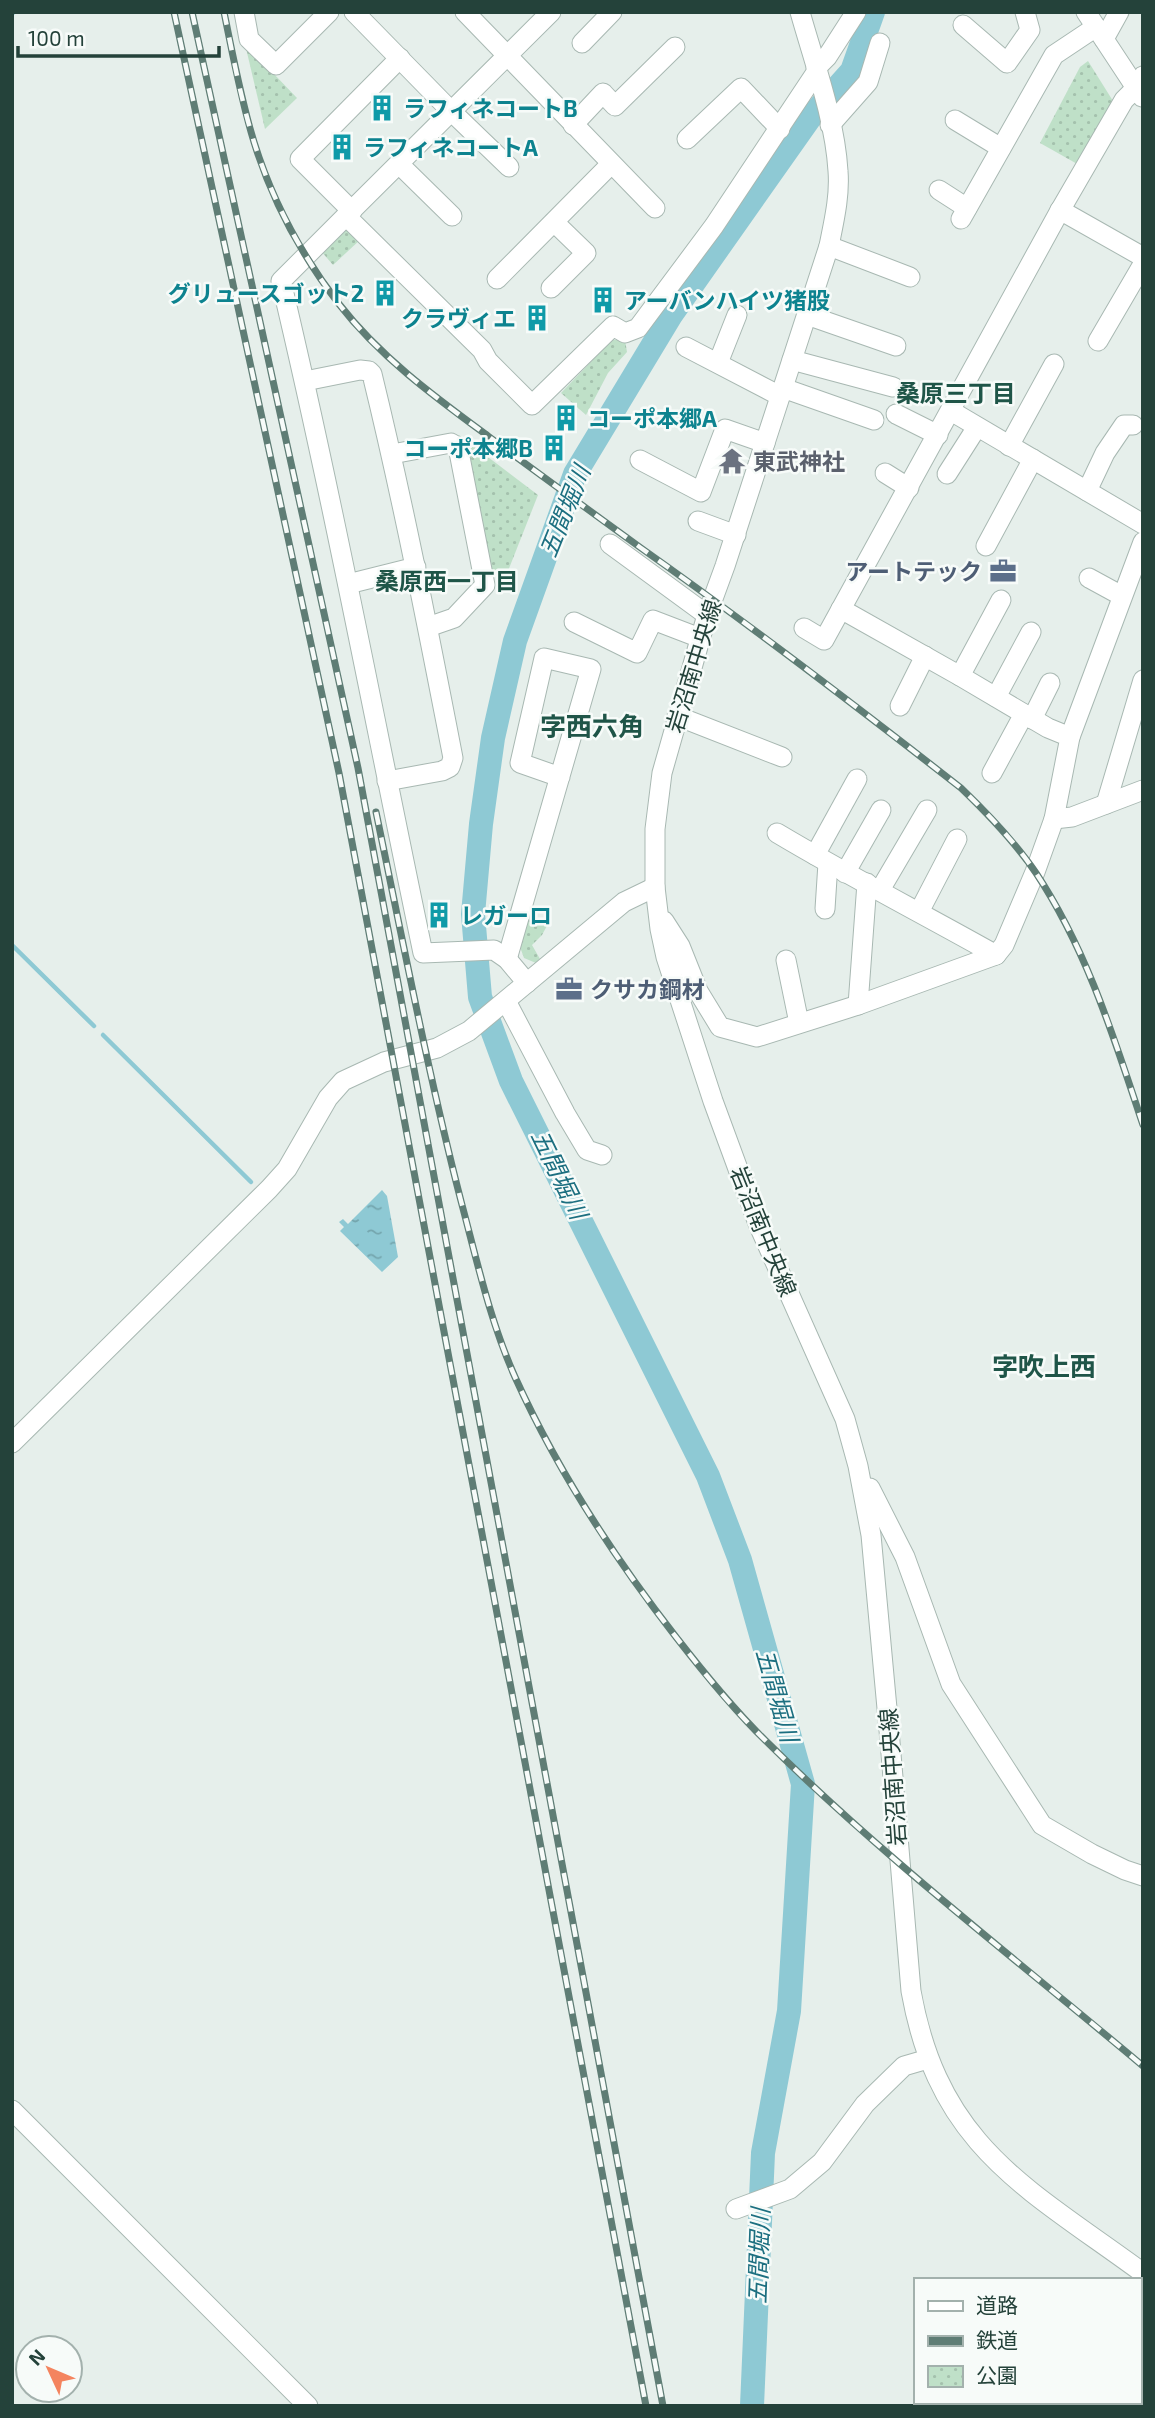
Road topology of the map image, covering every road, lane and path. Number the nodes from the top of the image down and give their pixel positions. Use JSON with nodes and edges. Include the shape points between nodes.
{"nodes":[{"id":1,"x":244,"y":12,"type":"edge"},
{"id":2,"x":328,"y":12,"type":"edge"},
{"id":3,"x":354,"y":12,"type":"edge"},
{"id":4,"x":465,"y":12,"type":"edge"},
{"id":5,"x":551,"y":12,"type":"edge"},
{"id":6,"x":612,"y":12,"type":"edge"},
{"id":7,"x":800,"y":12,"type":"edge"},
{"id":8,"x":856,"y":12,"type":"edge"},
{"id":9,"x":1025,"y":12,"type":"edge"},
{"id":10,"x":1119,"y":12,"type":"edge"},
{"id":11,"x":963,"y":24,"type":"dead end"},
{"id":12,"x":1095,"y":26,"type":"edge"},
{"id":13,"x":582,"y":43,"type":"dead end"},
{"id":14,"x":880,"y":43,"type":"dead end"},
{"id":15,"x":675,"y":47,"type":"dead end"},
{"id":16,"x":506,"y":57,"type":"junction"},
{"id":17,"x":400,"y":58,"type":"junction"},
{"id":18,"x":817,"y":72,"type":"junction"},
{"id":19,"x":1141,"y":87,"type":"edge"},
{"id":20,"x":451,"y":111,"type":"junction"},
{"id":21,"x":955,"y":120,"type":"dead end"},
{"id":22,"x":829,"y":121,"type":"junction"},
{"id":23,"x":573,"y":125,"type":"junction"},
{"id":24,"x":780,"y":129,"type":"junction"},
{"id":25,"x":687,"y":139,"type":"dead end"},
{"id":26,"x":1001,"y":148,"type":"junction"},
{"id":27,"x":399,"y":164,"type":"junction"},
{"id":28,"x":611,"y":164,"type":"junction"},
{"id":29,"x":509,"y":167,"type":"dead end"},
{"id":30,"x":939,"y":190,"type":"dead end"},
{"id":31,"x":655,"y":208,"type":"dead end"},
{"id":32,"x":1060,"y":210,"type":"junction"},
{"id":33,"x":349,"y":214,"type":"junction"},
{"id":34,"x":452,"y":216,"type":"dead end"},
{"id":35,"x":554,"y":222,"type":"junction"},
{"id":36,"x":830,"y":246,"type":"junction"},
{"id":37,"x":1143,"y":257,"type":"edge"},
{"id":38,"x":1143,"y":264,"type":"edge"},
{"id":39,"x":910,"y":277,"type":"dead end"},
{"id":40,"x":497,"y":279,"type":"dead end"},
{"id":41,"x":551,"y":288,"type":"dead end"},
{"id":42,"x":737,"y":315,"type":"dead end"},
{"id":43,"x":807,"y":315,"type":"junction"},
{"id":44,"x":1098,"y":341,"type":"dead end"},
{"id":45,"x":896,"y":346,"type":"dead end"},
{"id":46,"x":686,"y":347,"type":"dead end"},
{"id":47,"x":792,"y":360,"type":"junction"},
{"id":48,"x":718,"y":363,"type":"junction"},
{"id":49,"x":1054,"y":364,"type":"dead end"},
{"id":50,"x":305,"y":380,"type":"junction"},
{"id":51,"x":893,"y":387,"type":"dead end"},
{"id":52,"x":782,"y":392,"type":"junction"},
{"id":53,"x":951,"y":411,"type":"junction"},
{"id":54,"x":896,"y":414,"type":"dead end"},
{"id":55,"x":874,"y":420,"type":"dead end"},
{"id":56,"x":1133,"y":425,"type":"dead end"},
{"id":57,"x":977,"y":427,"type":"junction"},
{"id":58,"x":938,"y":435,"type":"junction"},
{"id":59,"x":765,"y":443,"type":"junction"},
{"id":60,"x":1009,"y":446,"type":"junction"},
{"id":61,"x":392,"y":454,"type":"junction"},
{"id":62,"x":1033,"y":459,"type":"junction"},
{"id":63,"x":640,"y":460,"type":"dead end"},
{"id":64,"x":885,"y":473,"type":"dead end"},
{"id":65,"x":947,"y":474,"type":"dead end"},
{"id":66,"x":909,"y":488,"type":"junction"},
{"id":67,"x":1087,"y":491,"type":"junction"},
{"id":68,"x":698,"y":521,"type":"dead end"},
{"id":69,"x":1143,"y":524,"type":"edge"},
{"id":70,"x":736,"y":535,"type":"junction"},
{"id":71,"x":1143,"y":542,"type":"edge"},
{"id":72,"x":610,"y":544,"type":"dead end"},
{"id":73,"x":986,"y":546,"type":"dead end"},
{"id":74,"x":415,"y":567,"type":"junction"},
{"id":75,"x":1090,"y":578,"type":"dead end"},
{"id":76,"x":348,"y":584,"type":"junction"},
{"id":77,"x":1122,"y":596,"type":"junction"},
{"id":78,"x":1001,"y":600,"type":"dead end"},
{"id":79,"x":841,"y":609,"type":"junction"},
{"id":80,"x":707,"y":615,"type":"junction"},
{"id":81,"x":575,"y":622,"type":"dead end"},
{"id":82,"x":428,"y":627,"type":"junction"},
{"id":83,"x":804,"y":628,"type":"dead end"},
{"id":84,"x":1031,"y":632,"type":"dead end"},
{"id":85,"x":700,"y":638,"type":"junction"},
{"id":86,"x":925,"y":656,"type":"junction"},
{"id":87,"x":960,"y":676,"type":"junction"},
{"id":88,"x":1143,"y":680,"type":"edge"},
{"id":89,"x":1050,"y":683,"type":"dead end"},
{"id":90,"x":996,"y":697,"type":"junction"},
{"id":91,"x":900,"y":706,"type":"dead end"},
{"id":92,"x":677,"y":716,"type":"junction"},
{"id":93,"x":1028,"y":716,"type":"junction"},
{"id":94,"x":1070,"y":737,"type":"junction"},
{"id":95,"x":782,"y":757,"type":"dead end"},
{"id":96,"x":992,"y":773,"type":"dead end"},
{"id":97,"x":560,"y":777,"type":"junction"},
{"id":98,"x":857,"y":779,"type":"dead end"},
{"id":99,"x":387,"y":781,"type":"junction"},
{"id":100,"x":1143,"y":790,"type":"edge"},
{"id":101,"x":1105,"y":804,"type":"junction"},
{"id":102,"x":881,"y":810,"type":"dead end"},
{"id":103,"x":927,"y":810,"type":"dead end"},
{"id":104,"x":1054,"y":819,"type":"junction"},
{"id":105,"x":778,"y":832,"type":"dead end"},
{"id":106,"x":957,"y":839,"type":"dead end"},
{"id":107,"x":821,"y":859,"type":"junction"},
{"id":108,"x":845,"y":873,"type":"junction"},
{"id":109,"x":655,"y":887,"type":"junction"},
{"id":110,"x":874,"y":887,"type":"junction"},
{"id":111,"x":825,"y":909,"type":"dead end"},
{"id":112,"x":658,"y":911,"type":"junction"},
{"id":113,"x":919,"y":912,"type":"junction"},
{"id":114,"x":500,"y":955,"type":"junction"},
{"id":115,"x":996,"y":955,"type":"junction"},
{"id":116,"x":786,"y":960,"type":"dead end"},
{"id":117,"x":527,"y":983,"type":"junction"},
{"id":118,"x":503,"y":1003,"type":"junction"},
{"id":119,"x":858,"y":1005,"type":"junction"},
{"id":120,"x":799,"y":1023,"type":"junction"},
{"id":121,"x":602,"y":1154,"type":"dead end"},
{"id":122,"x":12,"y":1443,"type":"edge"},
{"id":123,"x":858,"y":1465,"type":"junction"},
{"id":124,"x":1143,"y":1876,"type":"edge"},
{"id":125,"x":928,"y":2059,"type":"junction"},
{"id":126,"x":12,"y":2110,"type":"edge"},
{"id":127,"x":736,"y":2209,"type":"dead end"},
{"id":128,"x":1140,"y":2275,"type":"edge"},
{"id":129,"x":308,"y":2406,"type":"edge"}],
"edges":[{"from":1,"to":2,"type":"street","via":[[249,39],[276,65]]},
{"from":3,"to":17,"type":"street"},
{"from":4,"to":16,"type":"street"},
{"from":5,"to":16,"type":"street"},
{"from":6,"to":13,"type":"street"},
{"from":7,"to":18,"type":"street"},
{"from":8,"to":18,"type":"street"},
{"from":9,"to":11,"type":"street","via":[[1030,30],[1007,63]]},
{"from":10,"to":12,"type":"street"},
{"from":12,"to":19,"type":"street"},
{"from":12,"to":26,"type":"street","via":[[1055,55]]},
{"from":14,"to":22,"type":"street","via":[[868,82]]},
{"from":15,"to":23,"type":"street","via":[[615,106],[603,93]]},
{"from":16,"to":20,"type":"street"},
{"from":16,"to":23,"type":"street"},
{"from":17,"to":20,"type":"street"},
{"from":17,"to":33,"type":"street","via":[[300,159]]},
{"from":18,"to":22,"type":"street","name":"岩沼南中央線"},
{"from":18,"to":24,"type":"street"},
{"from":19,"to":32,"type":"street","via":[[1124,100]]},
{"from":20,"to":27,"type":"street"},
{"from":20,"to":29,"type":"street"},
{"from":21,"to":26,"type":"street"},
{"from":22,"to":36,"type":"street","name":"岩沼南中央線","via":[[838,173]]},
{"from":23,"to":28,"type":"street"},
{"from":24,"to":25,"type":"street","via":[[741,89]]},
{"from":24,"to":33,"type":"street","via":[[638,328],[625,333],[613,326],[532,405]]},
{"from":26,"to":30,"type":"street","via":[[964,213]]},
{"from":27,"to":33,"type":"street"},
{"from":27,"to":34,"type":"street"},
{"from":28,"to":31,"type":"street"},
{"from":28,"to":35,"type":"street"},
{"from":32,"to":37,"type":"street"},
{"from":32,"to":53,"type":"street"},
{"from":33,"to":50,"type":"street","via":[[281,281]]},
{"from":35,"to":40,"type":"street"},
{"from":35,"to":41,"type":"street","via":[[586,253]]},
{"from":36,"to":39,"type":"street"},
{"from":36,"to":43,"type":"street","name":"岩沼南中央線"},
{"from":38,"to":44,"type":"street"},
{"from":42,"to":48,"type":"street"},
{"from":43,"to":45,"type":"street"},
{"from":43,"to":47,"type":"street","name":"岩沼南中央線"},
{"from":46,"to":48,"type":"street"},
{"from":47,"to":51,"type":"street"},
{"from":47,"to":52,"type":"street","name":"岩沼南中央線"},
{"from":48,"to":52,"type":"street"},
{"from":49,"to":60,"type":"street"},
{"from":50,"to":61,"type":"street","via":[[360,370],[372,373]]},
{"from":50,"to":76,"type":"street"},
{"from":52,"to":55,"type":"street"},
{"from":52,"to":59,"type":"street","name":"岩沼南中央線"},
{"from":53,"to":57,"type":"street"},
{"from":53,"to":58,"type":"street"},
{"from":54,"to":58,"type":"street"},
{"from":56,"to":67,"type":"street","via":[[1124,425]]},
{"from":57,"to":60,"type":"street"},
{"from":57,"to":65,"type":"street"},
{"from":58,"to":66,"type":"street"},
{"from":59,"to":63,"type":"street","via":[[725,429],[701,492]]},
{"from":59,"to":70,"type":"street","name":"岩沼南中央線"},
{"from":60,"to":62,"type":"street"},
{"from":61,"to":74,"type":"street"},
{"from":61,"to":82,"type":"street","via":[[451,443],[458,447],[485,585],[454,618]]},
{"from":62,"to":67,"type":"street"},
{"from":62,"to":73,"type":"street"},
{"from":64,"to":66,"type":"street"},
{"from":66,"to":79,"type":"street"},
{"from":67,"to":69,"type":"street"},
{"from":68,"to":70,"type":"street"},
{"from":70,"to":80,"type":"street","name":"岩沼南中央線"},
{"from":71,"to":77,"type":"street"},
{"from":72,"to":80,"type":"street"},
{"from":74,"to":76,"type":"street"},
{"from":74,"to":82,"type":"street"},
{"from":75,"to":77,"type":"street"},
{"from":76,"to":99,"type":"street"},
{"from":77,"to":94,"type":"street"},
{"from":78,"to":87,"type":"street"},
{"from":79,"to":83,"type":"street","via":[[824,639]]},
{"from":79,"to":86,"type":"street"},
{"from":80,"to":85,"type":"street","name":"岩沼南中央線"},
{"from":81,"to":85,"type":"street","via":[[637,653],[653,620]]},
{"from":82,"to":99,"type":"street","via":[[453,758],[442,771]]},
{"from":84,"to":90,"type":"street"},
{"from":85,"to":92,"type":"street","name":"岩沼南中央線"},
{"from":86,"to":87,"type":"street"},
{"from":86,"to":91,"type":"street"},
{"from":87,"to":90,"type":"street"},
{"from":88,"to":101,"type":"street"},
{"from":89,"to":93,"type":"street"},
{"from":90,"to":93,"type":"street"},
{"from":92,"to":95,"type":"street"},
{"from":92,"to":109,"type":"street","name":"岩沼南中央線","via":[[662,773],[655,829]]},
{"from":93,"to":94,"type":"street"},
{"from":93,"to":96,"type":"street"},
{"from":94,"to":104,"type":"street"},
{"from":97,"to":97,"type":"street","via":[[592,669],[544,658],[520,763]]},
{"from":97,"to":114,"type":"street"},
{"from":98,"to":107,"type":"street"},
{"from":99,"to":114,"type":"street","via":[[423,953]]},
{"from":100,"to":101,"type":"street"},
{"from":101,"to":104,"type":"street"},
{"from":102,"to":108,"type":"street"},
{"from":103,"to":110,"type":"street"},
{"from":104,"to":115,"type":"street"},
{"from":105,"to":107,"type":"street"},
{"from":106,"to":113,"type":"street"},
{"from":107,"to":108,"type":"street"},
{"from":107,"to":111,"type":"street"},
{"from":108,"to":110,"type":"street"},
{"from":109,"to":112,"type":"street","name":"岩沼南中央線"},
{"from":109,"to":117,"type":"street","via":[[624,902]]},
{"from":110,"to":113,"type":"street"},
{"from":110,"to":119,"type":"street"},
{"from":112,"to":120,"type":"street","via":[[720,1027],[757,1037]]},
{"from":112,"to":123,"type":"street","name":"岩沼南中央線","via":[[666,957],[717,1114],[759,1226],[845,1419]]},
{"from":113,"to":115,"type":"street"},
{"from":114,"to":117,"type":"street"},
{"from":115,"to":119,"type":"street"},
{"from":116,"to":120,"type":"street"},
{"from":117,"to":118,"type":"street"},
{"from":118,"to":121,"type":"street","via":[[587,1150]]},
{"from":118,"to":122,"type":"street","via":[[469,1031],[437,1048],[384,1062],[343,1081],[327,1098],[287,1169],[269,1189]]},
{"from":119,"to":120,"type":"street"},
{"from":123,"to":124,"type":"street","via":[[905,1557],[951,1684],[1030,1808],[1042,1825]]},
{"from":123,"to":125,"type":"street","name":"岩沼南中央線","via":[[873,1563],[911,1991]]},
{"from":125,"to":127,"type":"street","via":[[904,2066],[865,2104],[822,2162],[790,2189]]},
{"from":125,"to":128,"type":"street","name":"岩沼南中央線","via":[[961,2122],[1000,2167]]},
{"from":126,"to":129,"type":"street"}]}
